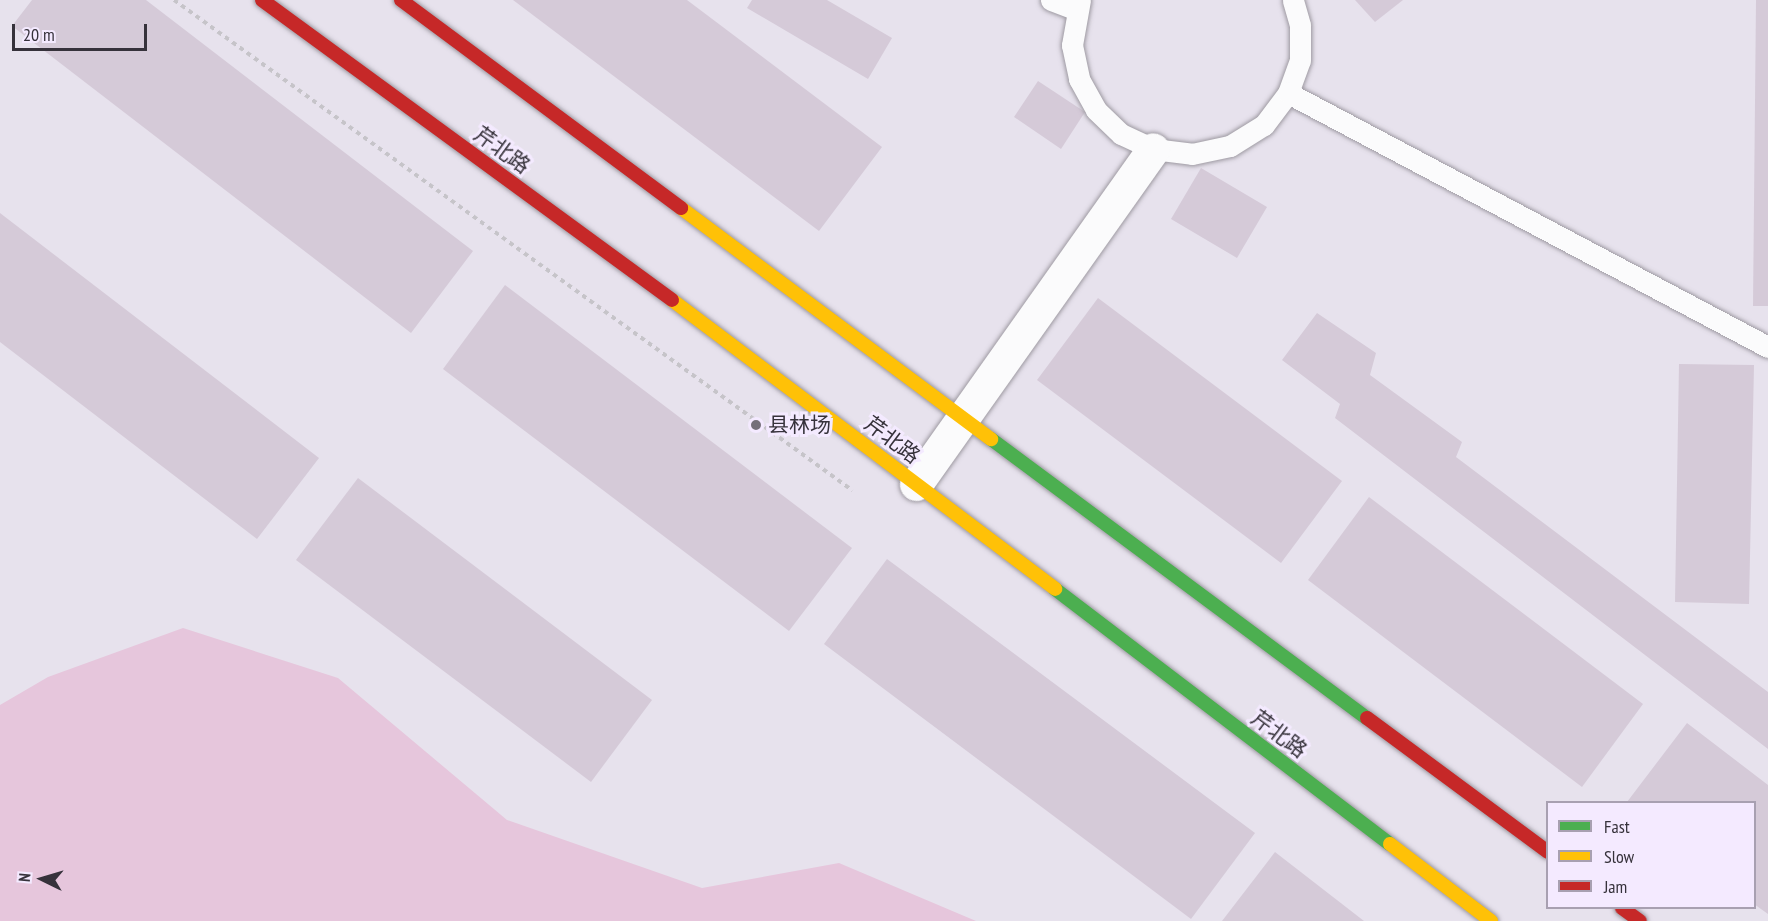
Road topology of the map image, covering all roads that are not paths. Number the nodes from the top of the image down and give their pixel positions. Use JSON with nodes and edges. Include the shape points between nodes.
{"nodes":[{"id":1,"x":262,"y":0,"type":"edge"},
{"id":2,"x":1052,"y":0,"type":"edge"},
{"id":3,"x":1293,"y":0,"type":"edge"},
{"id":4,"x":416,"y":4,"type":"edge"},
{"id":5,"x":1078,"y":5,"type":"edge"},
{"id":6,"x":1288,"y":93,"type":"junction"},
{"id":7,"x":1153,"y":149,"type":"junction"},
{"id":8,"x":1768,"y":347,"type":"edge"},
{"id":9,"x":964,"y":418,"type":"junction"},
{"id":10,"x":916,"y":484,"type":"junction"},
{"id":11,"x":1546,"y":851,"type":"edge"},
{"id":12,"x":1623,"y":909,"type":"edge"},
{"id":13,"x":1491,"y":921,"type":"edge"},
{"id":14,"x":1640,"y":921,"type":"edge"}],
"edges":[{"from":1,"to":10,"type":"main road","name":"芹北路"},
{"from":2,"to":5,"type":"lane"},
{"from":3,"to":6,"type":"lane","via":[[1300,24],[1300,60]]},
{"from":4,"to":9,"type":"main road"},
{"from":5,"to":7,"type":"lane","via":[[1072,45],[1079,79],[1096,110],[1121,134]]},
{"from":6,"to":7,"type":"lane","via":[[1264,125],[1230,146],[1192,154]]},
{"from":6,"to":8,"type":"lane"},
{"from":7,"to":9,"type":"street"},
{"from":9,"to":10,"type":"street"},
{"from":9,"to":11,"type":"main road"},
{"from":10,"to":13,"type":"main road","name":"芹北路"},
{"from":12,"to":14,"type":"main road"}]}
